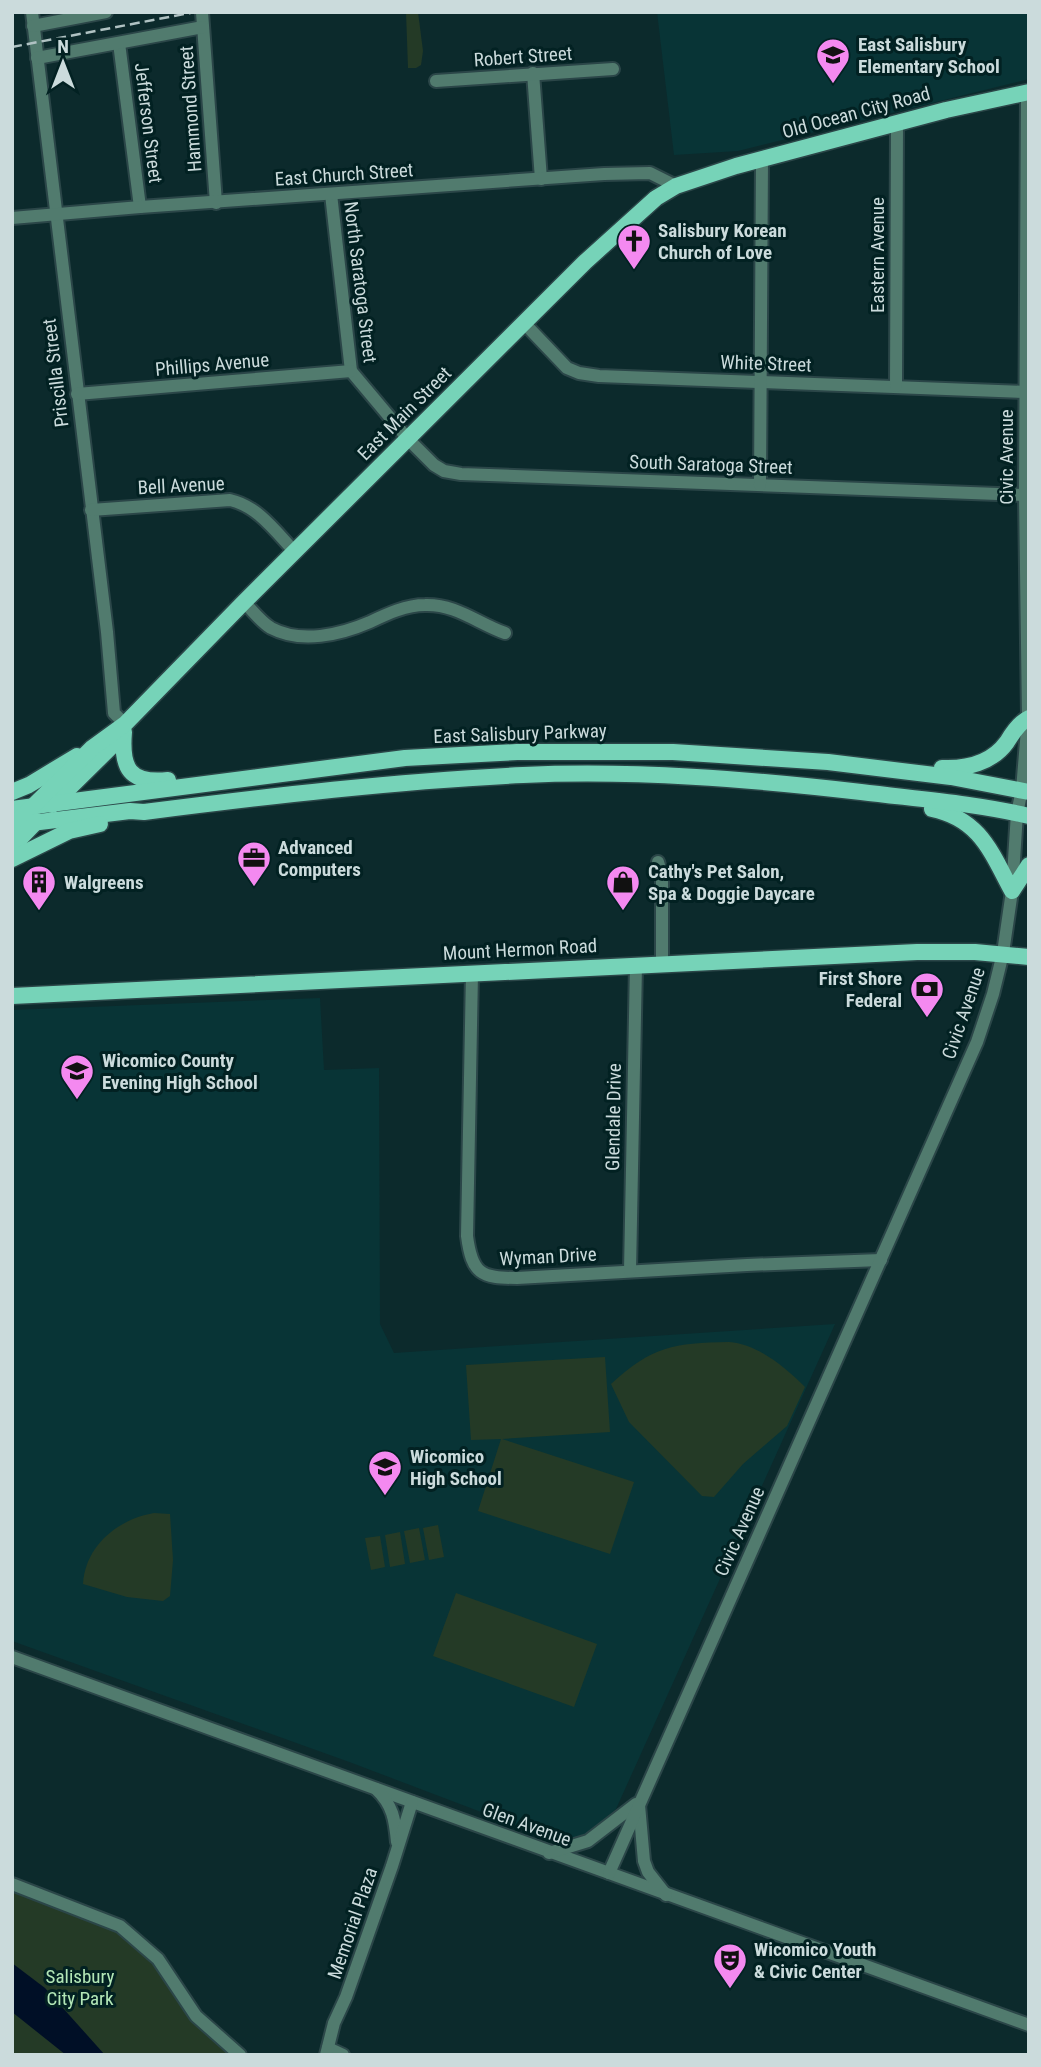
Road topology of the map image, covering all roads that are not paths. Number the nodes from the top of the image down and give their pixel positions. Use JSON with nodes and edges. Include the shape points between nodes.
{"nodes":[{"id":1,"x":32,"y":12,"type":"edge"},
{"id":2,"x":106,"y":12,"type":"edge"},
{"id":3,"x":202,"y":12,"type":"edge"},
{"id":4,"x":33,"y":26,"type":"junction"},
{"id":5,"x":203,"y":27,"type":"junction"},
{"id":6,"x":120,"y":44,"type":"junction"},
{"id":7,"x":37,"y":58,"type":"junction"},
{"id":8,"x":613,"y":69,"type":"dead end"},
{"id":9,"x":533,"y":73,"type":"junction"},
{"id":10,"x":436,"y":81,"type":"dead end"},
{"id":11,"x":1028,"y":92,"type":"edge"},
{"id":12,"x":897,"y":124,"type":"junction"},
{"id":13,"x":762,"y":158,"type":"junction"},
{"id":14,"x":736,"y":166,"type":"joint"},
{"id":15,"x":541,"y":179,"type":"junction"},
{"id":16,"x":676,"y":186,"type":"junction"},
{"id":17,"x":331,"y":194,"type":"junction"},
{"id":18,"x":216,"y":202,"type":"junction"},
{"id":19,"x":140,"y":206,"type":"junction"},
{"id":20,"x":56,"y":215,"type":"junction"},
{"id":21,"x":12,"y":218,"type":"edge"},
{"id":22,"x":525,"y":324,"type":"junction"},
{"id":23,"x":351,"y":371,"type":"junction"},
{"id":24,"x":761,"y":382,"type":"junction"},
{"id":25,"x":896,"y":386,"type":"junction"},
{"id":26,"x":1026,"y":392,"type":"junction"},
{"id":27,"x":77,"y":394,"type":"junction"},
{"id":28,"x":408,"y":439,"type":"junction"},
{"id":29,"x":760,"y":485,"type":"junction"},
{"id":30,"x":1025,"y":495,"type":"junction"},
{"id":31,"x":90,"y":510,"type":"junction"},
{"id":32,"x":1027,"y":539,"type":"edge"},
{"id":33,"x":295,"y":552,"type":"junction"},
{"id":34,"x":244,"y":602,"type":"junction"},
{"id":35,"x":505,"y":633,"type":"dead end"},
{"id":36,"x":1028,"y":659,"type":"edge"},
{"id":37,"x":1029,"y":718,"type":"edge"},
{"id":38,"x":125,"y":724,"type":"junction"},
{"id":39,"x":92,"y":748,"type":"junction"},
{"id":40,"x":863,"y":766,"type":"junction"},
{"id":41,"x":240,"y":780,"type":"junction"},
{"id":42,"x":803,"y":786,"type":"junction"},
{"id":43,"x":1025,"y":791,"type":"edge"},
{"id":44,"x":12,"y":792,"type":"edge"},
{"id":45,"x":53,"y":804,"type":"junction"},
{"id":46,"x":144,"y":813,"type":"junction"},
{"id":47,"x":35,"y":814,"type":"junction"},
{"id":48,"x":1023,"y":815,"type":"edge"},
{"id":49,"x":13,"y":822,"type":"edge"},
{"id":50,"x":12,"y":847,"type":"edge"},
{"id":51,"x":12,"y":859,"type":"edge"},
{"id":52,"x":658,"y":862,"type":"dead end"},
{"id":53,"x":1029,"y":865,"type":"edge"},
{"id":54,"x":1012,"y":891,"type":"junction"},
{"id":55,"x":1003,"y":953,"type":"junction"},
{"id":56,"x":1029,"y":957,"type":"edge"},
{"id":57,"x":662,"y":964,"type":"junction"},
{"id":58,"x":636,"y":965,"type":"junction"},
{"id":59,"x":472,"y":973,"type":"junction"},
{"id":60,"x":12,"y":996,"type":"edge"},
{"id":61,"x":881,"y":1260,"type":"junction"},
{"id":62,"x":630,"y":1271,"type":"junction"},
{"id":63,"x":16,"y":1656,"type":"edge"},
{"id":64,"x":373,"y":1787,"type":"junction"},
{"id":65,"x":412,"y":1802,"type":"junction"},
{"id":66,"x":639,"y":1802,"type":"junction"},
{"id":67,"x":398,"y":1846,"type":"junction"},
{"id":68,"x":549,"y":1853,"type":"junction"},
{"id":69,"x":609,"y":1873,"type":"junction"},
{"id":70,"x":12,"y":1884,"type":"edge"},
{"id":71,"x":666,"y":1895,"type":"junction"},
{"id":72,"x":1029,"y":2025,"type":"edge"},
{"id":73,"x":327,"y":2051,"type":"edge"},
{"id":74,"x":240,"y":2055,"type":"edge"},
{"id":75,"x":343,"y":2055,"type":"edge"}],
"edges":[{"from":1,"to":4,"type":"street","name":"Priscilla Street"},
{"from":2,"to":4,"type":"street"},
{"from":3,"to":5,"type":"street","name":"Hammond Street"},
{"from":4,"to":7,"type":"street","name":"Priscilla Street"},
{"from":5,"to":6,"type":"street"},
{"from":5,"to":18,"type":"street","name":"Hammond Street"},
{"from":6,"to":7,"type":"street"},
{"from":6,"to":19,"type":"street","name":"Jefferson Street"},
{"from":7,"to":20,"type":"street","name":"Priscilla Street"},
{"from":8,"to":9,"type":"street","name":"Robert Street"},
{"from":9,"to":10,"type":"street","name":"Robert Street"},
{"from":9,"to":15,"type":"street"},
{"from":11,"to":12,"type":"main road","name":"Old Ocean City Road"},
{"from":11,"to":26,"type":"street","name":"Civic Avenue"},
{"from":12,"to":13,"type":"main road","name":"Old Ocean City Road"},
{"from":12,"to":25,"type":"street","name":"Eastern Avenue"},
{"from":13,"to":14,"type":"main road","name":"Old Ocean City Road"},
{"from":13,"to":24,"type":"street"},
{"from":14,"to":16,"type":"main road","name":"East Main Street"},
{"from":15,"to":16,"type":"street","name":"East Church Street","via":[[650,173]]},
{"from":15,"to":17,"type":"street","name":"East Church Street"},
{"from":16,"to":22,"type":"main road","name":"East Main Street","via":[[640,210]]},
{"from":17,"to":18,"type":"street","name":"East Church Street"},
{"from":17,"to":23,"type":"street","name":"North Saratoga Street"},
{"from":18,"to":19,"type":"street","name":"East Church Street"},
{"from":19,"to":20,"type":"street","name":"East Church Street"},
{"from":20,"to":21,"type":"street","name":"East Church Street"},
{"from":20,"to":27,"type":"street","name":"Priscilla Street"},
{"from":22,"to":24,"type":"street","name":"White Street","via":[[567,368],[579,373]]},
{"from":22,"to":28,"type":"main road","name":"East Main Street"},
{"from":23,"to":27,"type":"street","name":"Phillips Avenue"},
{"from":23,"to":28,"type":"street","name":"North Saratoga Street"},
{"from":24,"to":25,"type":"street","name":"White Street"},
{"from":24,"to":29,"type":"street"},
{"from":25,"to":26,"type":"street","name":"White Street"},
{"from":26,"to":30,"type":"street","name":"Civic Avenue"},
{"from":27,"to":31,"type":"street","name":"Priscilla Street"},
{"from":28,"to":29,"type":"street","name":"South Saratoga Street","via":[[434,465],[461,474]]},
{"from":28,"to":33,"type":"main road","name":"East Main Street"},
{"from":29,"to":30,"type":"street","name":"South Saratoga Street"},
{"from":30,"to":32,"type":"street","name":"Civic Avenue"},
{"from":31,"to":33,"type":"street","name":"Bell Avenue","via":[[230,500],[245,503]]},
{"from":31,"to":38,"type":"street","name":"Priscilla Street","via":[[114,713]]},
{"from":32,"to":36,"type":"street","name":"Civic Avenue"},
{"from":33,"to":34,"type":"main road","name":"East Main Street"},
{"from":34,"to":35,"type":"street","via":[[270,627],[290,634],[342,632],[424,605],[455,609]]},
{"from":34,"to":38,"type":"main road","name":"East Main Street"},
{"from":36,"to":37,"type":"street","name":"Civic Avenue"},
{"from":37,"to":40,"type":"main road","via":[[993,756],[961,769],[894,762]]},
{"from":37,"to":43,"type":"street","name":"Civic Avenue"},
{"from":38,"to":39,"type":"main road","name":"East Main Street"},
{"from":38,"to":41,"type":"main road","via":[[124,761],[144,780]]},
{"from":38,"to":45,"type":"main road","name":"East Main Street","via":[[119,739]]},
{"from":39,"to":44,"type":"main road"},
{"from":39,"to":47,"type":"main road","name":"East Main Street"},
{"from":40,"to":41,"type":"main road","name":"East Salisbury Parkway","via":[[673,752],[517,752],[405,758]]},
{"from":40,"to":43,"type":"main road","name":"East Salisbury Parkway"},
{"from":41,"to":45,"type":"main road","name":"East Salisbury Parkway"},
{"from":42,"to":46,"type":"main road","name":"East Salisbury Parkway","via":[[525,775],[337,789]]},
{"from":42,"to":48,"type":"main road","name":"East Salisbury Parkway"},
{"from":42,"to":54,"type":"main road","via":[[832,797],[949,813],[988,845]]},
{"from":43,"to":48,"type":"street","name":"Civic Avenue"},
{"from":45,"to":47,"type":"main road","name":"East Salisbury Parkway"},
{"from":46,"to":47,"type":"main road","name":"East Salisbury Parkway"},
{"from":46,"to":51,"type":"main road","via":[[69,831]]},
{"from":47,"to":49,"type":"main road","name":"East Salisbury Parkway"},
{"from":47,"to":50,"type":"main road","name":"East Main Street"},
{"from":48,"to":54,"type":"street","name":"Civic Avenue"},
{"from":52,"to":57,"type":"street"},
{"from":53,"to":54,"type":"main road"},
{"from":54,"to":55,"type":"street","name":"Civic Avenue"},
{"from":55,"to":56,"type":"main road","name":"Mount Hermon Road"},
{"from":55,"to":57,"type":"main road","name":"Mount Hermon Road","via":[[917,952]]},
{"from":55,"to":61,"type":"street","name":"Civic Avenue","via":[[976,1042]]},
{"from":57,"to":58,"type":"main road","name":"Mount Hermon Road"},
{"from":58,"to":59,"type":"main road","name":"Mount Hermon Road"},
{"from":58,"to":62,"type":"street","name":"Glendale Drive"},
{"from":59,"to":60,"type":"main road","name":"Mount Hermon Road"},
{"from":59,"to":62,"type":"street","name":"Wyman Drive","via":[[467,1236],[475,1267],[488,1277],[499,1278]]},
{"from":61,"to":62,"type":"street","name":"Wyman Drive"},
{"from":61,"to":66,"type":"street","name":"Civic Avenue"},
{"from":63,"to":64,"type":"street","name":"Glen Avenue"},
{"from":64,"to":65,"type":"street","name":"Glen Avenue"},
{"from":64,"to":67,"type":"street","via":[[392,1810]]},
{"from":65,"to":67,"type":"street","name":"Memorial Plaza"},
{"from":65,"to":68,"type":"street","name":"Glen Avenue"},
{"from":66,"to":68,"type":"street","via":[[588,1841]]},
{"from":66,"to":69,"type":"street","name":"Civic Avenue"},
{"from":66,"to":71,"type":"street","via":[[644,1861]]},
{"from":67,"to":73,"type":"street","name":"Memorial Plaza"},
{"from":68,"to":69,"type":"street","name":"Glen Avenue"},
{"from":69,"to":71,"type":"street","name":"Glen Avenue"},
{"from":70,"to":74,"type":"street","via":[[120,1926],[158,1959],[196,2017]]},
{"from":71,"to":72,"type":"street","name":"Glen Avenue"},
{"from":73,"to":75,"type":"street"}]}
